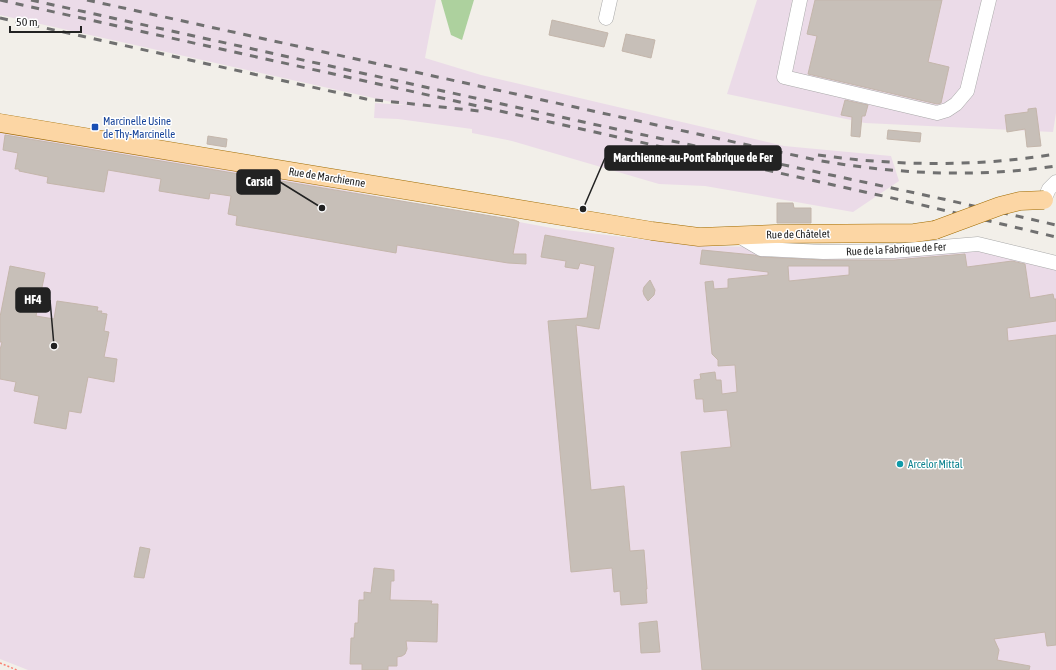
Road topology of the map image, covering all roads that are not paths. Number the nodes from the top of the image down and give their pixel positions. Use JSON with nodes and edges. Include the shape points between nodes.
{"nodes":[{"id":1,"x":610,"y":0,"type":"edge"},
{"id":2,"x":800,"y":0,"type":"edge"},
{"id":3,"x":989,"y":0,"type":"edge"},
{"id":4,"x":606,"y":18,"type":"dead end"},
{"id":5,"x":0,"y":123,"type":"edge"},
{"id":6,"x":1056,"y":182,"type":"edge"},
{"id":7,"x":1050,"y":201,"type":"edge"},
{"id":8,"x":536,"y":212,"type":"joint"},
{"id":9,"x":737,"y":235,"type":"junction"},
{"id":10,"x":1056,"y":264,"type":"edge"}],
"edges":[{"from":1,"to":4,"type":"street"},
{"from":2,"to":3,"type":"street","via":[[784,77],[937,113],[956,104],[967,92]]},
{"from":5,"to":8,"type":"main road","name":"Rue de Marchienne"},
{"from":6,"to":7,"type":"street","via":[[1048,189]]},
{"from":7,"to":9,"type":"main road","name":"Rue de Châtelet","bridge":true,"via":[[1013,202],[935,230],[914,233]]},
{"from":8,"to":9,"type":"main road","name":"Rue de Châtelet","via":[[652,232],[699,237]]},
{"from":9,"to":10,"type":"street","name":"Rue de la Fabrique de Fer","via":[[761,249],[822,252],[894,251],[978,244]]}]}
